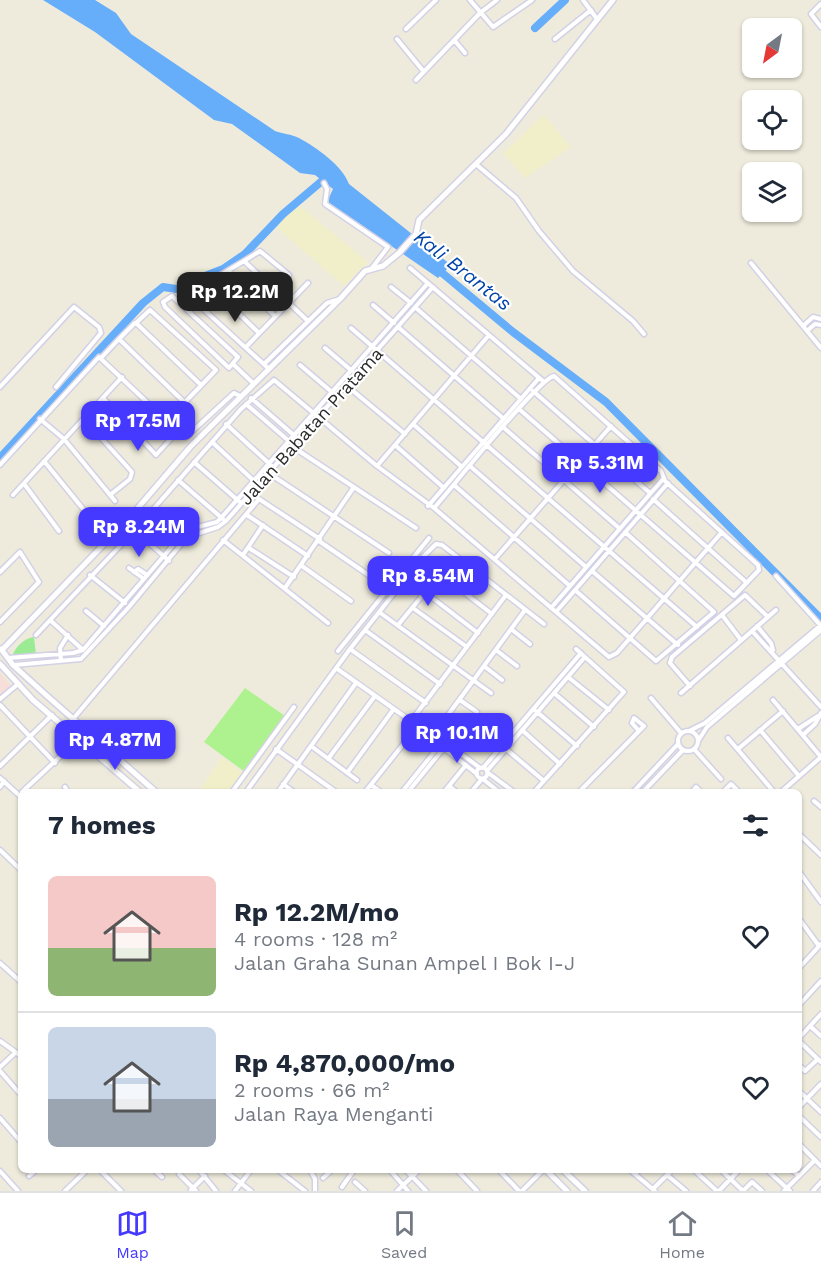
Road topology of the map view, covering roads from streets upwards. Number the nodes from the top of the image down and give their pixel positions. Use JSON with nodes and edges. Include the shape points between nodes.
{"nodes":[{"id":1,"x":436,"y":0,"type":"edge"},
{"id":2,"x":470,"y":0,"type":"edge"},
{"id":3,"x":497,"y":0,"type":"edge"},
{"id":4,"x":532,"y":0,"type":"edge"},
{"id":5,"x":583,"y":0,"type":"edge"},
{"id":6,"x":614,"y":0,"type":"edge"},
{"id":7,"x":821,"y":4,"type":"edge"},
{"id":8,"x":591,"y":10,"type":"junction"},
{"id":9,"x":480,"y":13,"type":"junction"},
{"id":10,"x":597,"y":19,"type":"junction"},
{"id":11,"x":821,"y":27,"type":"edge"},
{"id":12,"x":406,"y":29,"type":"dead end"},
{"id":13,"x":397,"y":39,"type":"dead end"},
{"id":14,"x":555,"y":39,"type":"dead end"},
{"id":15,"x":456,"y":41,"type":"junction"},
{"id":16,"x":465,"y":53,"type":"dead end"},
{"id":17,"x":424,"y":72,"type":"junction"},
{"id":18,"x":416,"y":80,"type":"dead end"},
{"id":19,"x":477,"y":165,"type":"junction"},
{"id":20,"x":324,"y":183,"type":"dead end"},
{"id":21,"x":244,"y":261,"type":"junction"},
{"id":22,"x":751,"y":263,"type":"dead end"},
{"id":23,"x":372,"y":268,"type":"junction"},
{"id":24,"x":410,"y":268,"type":"dead end"},
{"id":25,"x":228,"y":271,"type":"junction"},
{"id":26,"x":207,"y":283,"type":"junction"},
{"id":27,"x":309,"y":283,"type":"dead end"},
{"id":28,"x":428,"y":283,"type":"junction"},
{"id":29,"x":391,"y":287,"type":"dead end"},
{"id":30,"x":433,"y":287,"type":"junction"},
{"id":31,"x":276,"y":290,"type":"junction"},
{"id":32,"x":340,"y":299,"type":"junction"},
{"id":33,"x":289,"y":303,"type":"junction"},
{"id":34,"x":411,"y":303,"type":"junction"},
{"id":35,"x":373,"y":305,"type":"dead end"},
{"id":36,"x":416,"y":308,"type":"junction"},
{"id":37,"x":275,"y":316,"type":"junction"},
{"id":38,"x":821,"y":318,"type":"edge"},
{"id":39,"x":308,"y":321,"type":"junction"},
{"id":40,"x":135,"y":323,"type":"junction"},
{"id":41,"x":394,"y":323,"type":"junction"},
{"id":42,"x":821,"y":325,"type":"edge"},
{"id":43,"x":803,"y":326,"type":"junction"},
{"id":44,"x":399,"y":327,"type":"junction"},
{"id":45,"x":351,"y":328,"type":"dead end"},
{"id":46,"x":807,"y":331,"type":"junction"},
{"id":47,"x":259,"y":333,"type":"junction"},
{"id":48,"x":644,"y":334,"type":"dead end"},
{"id":49,"x":489,"y":335,"type":"junction"},
{"id":50,"x":119,"y":339,"type":"junction"},
{"id":51,"x":246,"y":347,"type":"junction"},
{"id":52,"x":373,"y":347,"type":"junction"},
{"id":53,"x":325,"y":348,"type":"dead end"},
{"id":54,"x":821,"y":348,"type":"edge"},
{"id":55,"x":378,"y":351,"type":"junction"},
{"id":56,"x":471,"y":356,"type":"junction"},
{"id":57,"x":102,"y":357,"type":"junction"},
{"id":58,"x":233,"y":364,"type":"junction"},
{"id":59,"x":264,"y":364,"type":"junction"},
{"id":60,"x":300,"y":364,"type":"dead end"},
{"id":61,"x":269,"y":369,"type":"junction"},
{"id":62,"x":352,"y":371,"type":"junction"},
{"id":63,"x":454,"y":376,"type":"junction"},
{"id":64,"x":122,"y":377,"type":"junction"},
{"id":65,"x":541,"y":380,"type":"junction"},
{"id":66,"x":253,"y":383,"type":"junction"},
{"id":67,"x":201,"y":386,"type":"junction"},
{"id":68,"x":347,"y":386,"type":"junction"},
{"id":69,"x":0,"y":387,"type":"edge"},
{"id":70,"x":56,"y":387,"type":"dead end"},
{"id":71,"x":532,"y":390,"type":"junction"},
{"id":72,"x":333,"y":393,"type":"junction"},
{"id":73,"x":240,"y":396,"type":"junction"},
{"id":74,"x":103,"y":398,"type":"junction"},
{"id":75,"x":251,"y":398,"type":"junction"},
{"id":76,"x":434,"y":399,"type":"junction"},
{"id":77,"x":521,"y":399,"type":"junction"},
{"id":78,"x":184,"y":402,"type":"junction"},
{"id":79,"x":246,"y":404,"type":"junction"},
{"id":80,"x":519,"y":409,"type":"junction"},
{"id":81,"x":314,"y":414,"type":"junction"},
{"id":82,"x":319,"y":417,"type":"junction"},
{"id":83,"x":40,"y":419,"type":"junction"},
{"id":84,"x":84,"y":419,"type":"junction"},
{"id":85,"x":504,"y":419,"type":"junction"},
{"id":86,"x":166,"y":422,"type":"junction"},
{"id":87,"x":226,"y":424,"type":"junction"},
{"id":88,"x":413,"y":424,"type":"junction"},
{"id":89,"x":611,"y":426,"type":"junction"},
{"id":90,"x":503,"y":427,"type":"junction"},
{"id":91,"x":177,"y":432,"type":"junction"},
{"id":92,"x":405,"y":434,"type":"junction"},
{"id":93,"x":296,"y":437,"type":"junction"},
{"id":94,"x":64,"y":439,"type":"junction"},
{"id":95,"x":212,"y":442,"type":"junction"},
{"id":96,"x":290,"y":443,"type":"junction"},
{"id":97,"x":486,"y":444,"type":"junction"},
{"id":98,"x":395,"y":445,"type":"junction"},
{"id":99,"x":594,"y":445,"type":"junction"},
{"id":100,"x":298,"y":451,"type":"dead end"},
{"id":101,"x":44,"y":461,"type":"junction"},
{"id":102,"x":194,"y":462,"type":"junction"},
{"id":103,"x":268,"y":462,"type":"junction"},
{"id":104,"x":579,"y":462,"type":"junction"},
{"id":105,"x":0,"y":465,"type":"edge"},
{"id":106,"x":377,"y":466,"type":"junction"},
{"id":107,"x":470,"y":466,"type":"junction"},
{"id":108,"x":273,"y":467,"type":"junction"},
{"id":109,"x":462,"y":467,"type":"junction"},
{"id":110,"x":276,"y":478,"type":"dead end"},
{"id":111,"x":663,"y":479,"type":"junction"},
{"id":112,"x":178,"y":480,"type":"junction"},
{"id":113,"x":253,"y":480,"type":"junction"},
{"id":114,"x":564,"y":480,"type":"junction"},
{"id":115,"x":668,"y":483,"type":"junction"},
{"id":116,"x":26,"y":485,"type":"junction"},
{"id":117,"x":258,"y":485,"type":"junction"},
{"id":118,"x":454,"y":485,"type":"junction"},
{"id":119,"x":354,"y":487,"type":"junction"},
{"id":120,"x":444,"y":488,"type":"junction"},
{"id":121,"x":650,"y":493,"type":"junction"},
{"id":122,"x":13,"y":495,"type":"dead end"},
{"id":123,"x":110,"y":496,"type":"junction"},
{"id":124,"x":548,"y":498,"type":"junction"},
{"id":125,"x":237,"y":499,"type":"junction"},
{"id":126,"x":653,"y":499,"type":"junction"},
{"id":127,"x":115,"y":501,"type":"dead end"},
{"id":128,"x":241,"y":503,"type":"junction"},
{"id":129,"x":428,"y":506,"type":"junction"},
{"id":130,"x":434,"y":508,"type":"junction"},
{"id":131,"x":635,"y":510,"type":"junction"},
{"id":132,"x":640,"y":514,"type":"junction"},
{"id":133,"x":247,"y":515,"type":"junction"},
{"id":134,"x":335,"y":517,"type":"junction"},
{"id":135,"x":222,"y":518,"type":"junction"},
{"id":136,"x":530,"y":519,"type":"junction"},
{"id":137,"x":226,"y":521,"type":"junction"},
{"id":138,"x":165,"y":524,"type":"dead end"},
{"id":139,"x":263,"y":525,"type":"junction"},
{"id":140,"x":97,"y":526,"type":"dead end"},
{"id":141,"x":416,"y":528,"type":"dead end"},
{"id":142,"x":619,"y":528,"type":"junction"},
{"id":143,"x":135,"y":530,"type":"junction"},
{"id":144,"x":59,"y":531,"type":"dead end"},
{"id":145,"x":625,"y":532,"type":"junction"},
{"id":146,"x":722,"y":532,"type":"junction"},
{"id":147,"x":181,"y":536,"type":"junction"},
{"id":148,"x":513,"y":537,"type":"junction"},
{"id":149,"x":429,"y":538,"type":"dead end"},
{"id":150,"x":223,"y":540,"type":"junction"},
{"id":151,"x":319,"y":540,"type":"junction"},
{"id":152,"x":604,"y":547,"type":"junction"},
{"id":153,"x":249,"y":548,"type":"junction"},
{"id":154,"x":708,"y":548,"type":"junction"},
{"id":155,"x":609,"y":551,"type":"junction"},
{"id":156,"x":389,"y":553,"type":"dead end"},
{"id":157,"x":243,"y":555,"type":"junction"},
{"id":158,"x":164,"y":556,"type":"junction"},
{"id":159,"x":308,"y":556,"type":"junction"},
{"id":160,"x":495,"y":559,"type":"junction"},
{"id":161,"x":421,"y":560,"type":"junction"},
{"id":162,"x":169,"y":561,"type":"junction"},
{"id":163,"x":695,"y":563,"type":"junction"},
{"id":164,"x":302,"y":566,"type":"junction"},
{"id":165,"x":129,"y":567,"type":"dead end"},
{"id":166,"x":586,"y":567,"type":"junction"},
{"id":167,"x":592,"y":571,"type":"junction"},
{"id":168,"x":0,"y":572,"type":"edge"},
{"id":169,"x":440,"y":574,"type":"junction"},
{"id":170,"x":90,"y":575,"type":"junction"},
{"id":171,"x":370,"y":576,"type":"dead end"},
{"id":172,"x":776,"y":576,"type":"dead end"},
{"id":173,"x":145,"y":577,"type":"junction"},
{"id":174,"x":294,"y":578,"type":"junction"},
{"id":175,"x":681,"y":580,"type":"junction"},
{"id":176,"x":747,"y":583,"type":"junction"},
{"id":177,"x":570,"y":586,"type":"junction"},
{"id":178,"x":285,"y":588,"type":"junction"},
{"id":179,"x":390,"y":590,"type":"junction"},
{"id":180,"x":575,"y":590,"type":"junction"},
{"id":181,"x":426,"y":593,"type":"junction"},
{"id":182,"x":506,"y":595,"type":"junction"},
{"id":183,"x":664,"y":599,"type":"junction"},
{"id":184,"x":351,"y":601,"type":"dead end"},
{"id":185,"x":124,"y":602,"type":"junction"},
{"id":186,"x":129,"y":607,"type":"junction"},
{"id":187,"x":413,"y":608,"type":"junction"},
{"id":188,"x":551,"y":608,"type":"junction"},
{"id":189,"x":525,"y":610,"type":"junction"},
{"id":190,"x":776,"y":610,"type":"dead end"},
{"id":191,"x":87,"y":611,"type":"dead end"},
{"id":192,"x":379,"y":612,"type":"junction"},
{"id":193,"x":556,"y":612,"type":"junction"},
{"id":194,"x":492,"y":614,"type":"junction"},
{"id":195,"x":722,"y":615,"type":"junction"},
{"id":196,"x":768,"y":617,"type":"junction"},
{"id":197,"x":647,"y":618,"type":"junction"},
{"id":198,"x":50,"y":620,"type":"junction"},
{"id":199,"x":0,"y":622,"type":"edge"},
{"id":200,"x":328,"y":623,"type":"dead end"},
{"id":201,"x":544,"y":624,"type":"dead end"},
{"id":202,"x":398,"y":625,"type":"junction"},
{"id":203,"x":104,"y":626,"type":"junction"},
{"id":204,"x":757,"y":626,"type":"junction"},
{"id":205,"x":821,"y":626,"type":"edge"},
{"id":206,"x":697,"y":627,"type":"junction"},
{"id":207,"x":511,"y":629,"type":"junction"},
{"id":208,"x":364,"y":630,"type":"junction"},
{"id":209,"x":752,"y":631,"type":"junction"},
{"id":210,"x":478,"y":633,"type":"junction"},
{"id":211,"x":36,"y":635,"type":"dead end"},
{"id":212,"x":68,"y":635,"type":"junction"},
{"id":213,"x":630,"y":638,"type":"junction"},
{"id":214,"x":741,"y":640,"type":"junction"},
{"id":215,"x":530,"y":644,"type":"dead end"},
{"id":216,"x":678,"y":645,"type":"junction"},
{"id":217,"x":467,"y":648,"type":"junction"},
{"id":218,"x":1,"y":649,"type":"edge"},
{"id":219,"x":350,"y":649,"type":"junction"},
{"id":220,"x":576,"y":649,"type":"dead end"},
{"id":221,"x":496,"y":650,"type":"junction"},
{"id":222,"x":338,"y":651,"type":"dead end"},
{"id":223,"x":773,"y":651,"type":"junction"},
{"id":224,"x":84,"y":652,"type":"junction"},
{"id":225,"x":581,"y":653,"type":"junction"},
{"id":226,"x":60,"y":655,"type":"junction"},
{"id":227,"x":585,"y":657,"type":"junction"},
{"id":228,"x":8,"y":658,"type":"junction"},
{"id":229,"x":61,"y":661,"type":"junction"},
{"id":230,"x":781,"y":661,"type":"junction"},
{"id":231,"x":0,"y":664,"type":"edge"},
{"id":232,"x":13,"y":665,"type":"junction"},
{"id":233,"x":454,"y":666,"type":"junction"},
{"id":234,"x":484,"y":666,"type":"junction"},
{"id":235,"x":517,"y":666,"type":"dead end"},
{"id":236,"x":336,"y":668,"type":"junction"},
{"id":237,"x":568,"y":676,"type":"junction"},
{"id":238,"x":474,"y":680,"type":"junction"},
{"id":239,"x":502,"y":680,"type":"dead end"},
{"id":240,"x":356,"y":683,"type":"junction"},
{"id":241,"x":18,"y":684,"type":"junction"},
{"id":242,"x":440,"y":684,"type":"junction"},
{"id":243,"x":690,"y":686,"type":"junction"},
{"id":244,"x":491,"y":693,"type":"dead end"},
{"id":245,"x":554,"y":693,"type":"junction"},
{"id":246,"x":681,"y":693,"type":"dead end"},
{"id":247,"x":375,"y":696,"type":"junction"},
{"id":248,"x":651,"y":698,"type":"dead end"},
{"id":249,"x":0,"y":699,"type":"edge"},
{"id":250,"x":42,"y":699,"type":"junction"},
{"id":251,"x":460,"y":700,"type":"junction"},
{"id":252,"x":774,"y":700,"type":"dead end"},
{"id":253,"x":426,"y":703,"type":"junction"},
{"id":254,"x":0,"y":705,"type":"edge"},
{"id":255,"x":294,"y":707,"type":"dead end"},
{"id":256,"x":821,"y":707,"type":"edge"},
{"id":257,"x":393,"y":710,"type":"junction"},
{"id":258,"x":609,"y":710,"type":"junction"},
{"id":259,"x":536,"y":711,"type":"junction"},
{"id":260,"x":783,"y":711,"type":"junction"},
{"id":261,"x":477,"y":712,"type":"dead end"},
{"id":262,"x":52,"y":715,"type":"junction"},
{"id":263,"x":820,"y":715,"type":"edge"},
{"id":264,"x":73,"y":719,"type":"junction"},
{"id":265,"x":594,"y":728,"type":"junction"},
{"id":266,"x":798,"y":729,"type":"junction"},
{"id":267,"x":522,"y":730,"type":"junction"},
{"id":268,"x":760,"y":730,"type":"junction"},
{"id":269,"x":639,"y":731,"type":"dead end"},
{"id":270,"x":689,"y":731,"type":"junction"},
{"id":271,"x":463,"y":732,"type":"dead end"},
{"id":272,"x":681,"y":733,"type":"junction"},
{"id":273,"x":803,"y":735,"type":"junction"},
{"id":274,"x":31,"y":736,"type":"junction"},
{"id":275,"x":80,"y":738,"type":"junction"},
{"id":276,"x":728,"y":738,"type":"dead end"},
{"id":277,"x":698,"y":741,"type":"junction"},
{"id":278,"x":678,"y":744,"type":"junction"},
{"id":279,"x":311,"y":746,"type":"junction"},
{"id":280,"x":442,"y":746,"type":"junction"},
{"id":281,"x":577,"y":746,"type":"junction"},
{"id":282,"x":276,"y":749,"type":"junction"},
{"id":283,"x":506,"y":749,"type":"junction"},
{"id":284,"x":694,"y":749,"type":"junction"},
{"id":285,"x":738,"y":749,"type":"junction"},
{"id":286,"x":683,"y":750,"type":"junction"},
{"id":287,"x":328,"y":759,"type":"junction"},
{"id":288,"x":55,"y":763,"type":"junction"},
{"id":289,"x":560,"y":764,"type":"junction"},
{"id":290,"x":297,"y":765,"type":"junction"},
{"id":291,"x":466,"y":765,"type":"junction"},
{"id":292,"x":0,"y":766,"type":"edge"},
{"id":293,"x":484,"y":770,"type":"junction"},
{"id":294,"x":347,"y":773,"type":"junction"},
{"id":295,"x":477,"y":774,"type":"junction"},
{"id":296,"x":799,"y":776,"type":"junction"},
{"id":297,"x":482,"y":779,"type":"junction"},
{"id":298,"x":721,"y":779,"type":"dead end"},
{"id":299,"x":2,"y":780,"type":"edge"},
{"id":300,"x":357,"y":780,"type":"dead end"},
{"id":301,"x":544,"y":781,"type":"junction"},
{"id":302,"x":283,"y":784,"type":"junction"},
{"id":303,"x":371,"y":784,"type":"junction"},
{"id":304,"x":449,"y":786,"type":"junction"},
{"id":305,"x":0,"y":787,"type":"edge"},
{"id":306,"x":26,"y":789,"type":"edge"},
{"id":307,"x":137,"y":789,"type":"edge"},
{"id":308,"x":153,"y":789,"type":"edge"},
{"id":309,"x":234,"y":789,"type":"edge"},
{"id":310,"x":248,"y":789,"type":"edge"},
{"id":311,"x":280,"y":789,"type":"edge"},
{"id":312,"x":290,"y":789,"type":"edge"},
{"id":313,"x":332,"y":789,"type":"edge"},
{"id":314,"x":368,"y":789,"type":"edge"},
{"id":315,"x":377,"y":789,"type":"edge"},
{"id":316,"x":405,"y":789,"type":"edge"},
{"id":317,"x":410,"y":789,"type":"edge"},
{"id":318,"x":446,"y":789,"type":"edge"},
{"id":319,"x":454,"y":789,"type":"edge"},
{"id":320,"x":474,"y":789,"type":"edge"},
{"id":321,"x":495,"y":789,"type":"edge"},
{"id":322,"x":509,"y":789,"type":"edge"},
{"id":323,"x":537,"y":789,"type":"edge"},
{"id":324,"x":582,"y":789,"type":"edge"},
{"id":325,"x":636,"y":789,"type":"edge"},
{"id":326,"x":646,"y":789,"type":"edge"},
{"id":327,"x":771,"y":789,"type":"edge"},
{"id":328,"x":785,"y":789,"type":"edge"},
{"id":329,"x":18,"y":792,"type":"edge"},
{"id":330,"x":814,"y":801,"type":"dead end"},
{"id":331,"x":821,"y":807,"type":"edge"},
{"id":332,"x":802,"y":837,"type":"edge"},
{"id":333,"x":0,"y":850,"type":"edge"},
{"id":334,"x":821,"y":855,"type":"edge"},
{"id":335,"x":18,"y":867,"type":"edge"},
{"id":336,"x":802,"y":876,"type":"edge"},
{"id":337,"x":821,"y":902,"type":"edge"},
{"id":338,"x":802,"y":922,"type":"edge"},
{"id":339,"x":820,"y":945,"type":"edge"},
{"id":340,"x":0,"y":963,"type":"edge"},
{"id":341,"x":802,"y":963,"type":"edge"},
{"id":342,"x":18,"y":977,"type":"edge"},
{"id":343,"x":821,"y":981,"type":"edge"},
{"id":344,"x":802,"y":1002,"type":"edge"},
{"id":345,"x":821,"y":1014,"type":"edge"},
{"id":346,"x":810,"y":1026,"type":"junction"},
{"id":347,"x":802,"y":1035,"type":"edge"},
{"id":348,"x":821,"y":1036,"type":"edge"},
{"id":349,"x":0,"y":1041,"type":"edge"},
{"id":350,"x":802,"y":1044,"type":"edge"},
{"id":351,"x":15,"y":1053,"type":"junction"},
{"id":352,"x":18,"y":1054,"type":"edge"},
{"id":353,"x":819,"y":1060,"type":"edge"},
{"id":354,"x":802,"y":1068,"type":"edge"},
{"id":355,"x":0,"y":1069,"type":"edge"},
{"id":356,"x":821,"y":1084,"type":"edge"},
{"id":357,"x":18,"y":1091,"type":"edge"},
{"id":358,"x":802,"y":1094,"type":"edge"},
{"id":359,"x":807,"y":1099,"type":"junction"},
{"id":360,"x":802,"y":1104,"type":"edge"},
{"id":361,"x":821,"y":1112,"type":"edge"},
{"id":362,"x":0,"y":1118,"type":"edge"},
{"id":363,"x":802,"y":1119,"type":"edge"},
{"id":364,"x":821,"y":1137,"type":"edge"},
{"id":365,"x":18,"y":1139,"type":"edge"},
{"id":366,"x":802,"y":1147,"type":"edge"},
{"id":367,"x":815,"y":1160,"type":"junction"},
{"id":368,"x":821,"y":1166,"type":"edge"},
{"id":369,"x":0,"y":1171,"type":"edge"},
{"id":370,"x":32,"y":1173,"type":"edge"},
{"id":371,"x":84,"y":1173,"type":"edge"},
{"id":372,"x":103,"y":1173,"type":"edge"},
{"id":373,"x":157,"y":1173,"type":"edge"},
{"id":374,"x":179,"y":1173,"type":"edge"},
{"id":375,"x":202,"y":1173,"type":"edge"},
{"id":376,"x":228,"y":1173,"type":"edge"},
{"id":377,"x":248,"y":1173,"type":"edge"},
{"id":378,"x":282,"y":1173,"type":"edge"},
{"id":379,"x":312,"y":1173,"type":"edge"},
{"id":380,"x":329,"y":1173,"type":"edge"},
{"id":381,"x":352,"y":1173,"type":"edge"},
{"id":382,"x":392,"y":1173,"type":"edge"},
{"id":383,"x":409,"y":1173,"type":"edge"},
{"id":384,"x":416,"y":1173,"type":"edge"},
{"id":385,"x":460,"y":1173,"type":"edge"},
{"id":386,"x":502,"y":1173,"type":"edge"},
{"id":387,"x":541,"y":1173,"type":"edge"},
{"id":388,"x":697,"y":1173,"type":"edge"},
{"id":389,"x":724,"y":1173,"type":"edge"},
{"id":390,"x":736,"y":1173,"type":"edge"},
{"id":391,"x":771,"y":1173,"type":"edge"},
{"id":392,"x":796,"y":1173,"type":"edge"},
{"id":393,"x":559,"y":1174,"type":"edge"},
{"id":394,"x":635,"y":1174,"type":"edge"},
{"id":395,"x":667,"y":1175,"type":"joint"},
{"id":396,"x":29,"y":1176,"type":"dead end"},
{"id":397,"x":205,"y":1176,"type":"junction"},
{"id":398,"x":799,"y":1176,"type":"junction"},
{"id":399,"x":162,"y":1177,"type":"dead end"},
{"id":400,"x":412,"y":1177,"type":"junction"},
{"id":401,"x":323,"y":1178,"type":"dead end"},
{"id":402,"x":730,"y":1179,"type":"junction"},
{"id":403,"x":241,"y":1182,"type":"junction"},
{"id":404,"x":355,"y":1182,"type":"dead end"},
{"id":405,"x":821,"y":1182,"type":"edge"},
{"id":406,"x":403,"y":1186,"type":"junction"},
{"id":407,"x":342,"y":1187,"type":"dead end"},
{"id":408,"x":193,"y":1190,"type":"edge"},
{"id":409,"x":654,"y":1190,"type":"edge"},
{"id":410,"x":760,"y":1190,"type":"edge"},
{"id":411,"x":787,"y":1190,"type":"edge"},
{"id":412,"x":18,"y":1191,"type":"edge"},
{"id":413,"x":65,"y":1191,"type":"edge"},
{"id":414,"x":121,"y":1191,"type":"edge"},
{"id":415,"x":216,"y":1191,"type":"edge"},
{"id":416,"x":235,"y":1191,"type":"edge"},
{"id":417,"x":251,"y":1191,"type":"edge"},
{"id":418,"x":306,"y":1191,"type":"edge"},
{"id":419,"x":315,"y":1191,"type":"edge"},
{"id":420,"x":365,"y":1191,"type":"edge"},
{"id":421,"x":396,"y":1191,"type":"edge"},
{"id":422,"x":408,"y":1191,"type":"edge"},
{"id":423,"x":426,"y":1191,"type":"edge"},
{"id":424,"x":477,"y":1191,"type":"edge"},
{"id":425,"x":520,"y":1191,"type":"edge"},
{"id":426,"x":567,"y":1191,"type":"edge"},
{"id":427,"x":585,"y":1191,"type":"edge"},
{"id":428,"x":686,"y":1191,"type":"edge"},
{"id":429,"x":718,"y":1191,"type":"edge"},
{"id":430,"x":743,"y":1191,"type":"edge"},
{"id":431,"x":813,"y":1191,"type":"edge"}],
"edges":[{"from":1,"to":12,"type":"street"},
{"from":2,"to":9,"type":"street"},
{"from":3,"to":9,"type":"street"},
{"from":4,"to":9,"type":"street","via":[[494,27]]},
{"from":5,"to":8,"type":"street"},
{"from":6,"to":10,"type":"street"},
{"from":7,"to":11,"type":"street","via":[[811,15]]},
{"from":8,"to":10,"type":"street"},
{"from":8,"to":14,"type":"street"},
{"from":9,"to":15,"type":"street"},
{"from":10,"to":19,"type":"street"},
{"from":13,"to":17,"type":"street"},
{"from":15,"to":16,"type":"street"},
{"from":15,"to":17,"type":"street"},
{"from":17,"to":18,"type":"street"},
{"from":19,"to":23,"type":"street","via":[[419,220],[417,234],[399,253],[383,266]]},
{"from":19,"to":48,"type":"street","via":[[516,198],[573,271]]},
{"from":20,"to":23,"type":"street","via":[[325,204],[388,247]]},
{"from":21,"to":25,"type":"street"},
{"from":21,"to":31,"type":"street"},
{"from":21,"to":31,"type":"street","via":[[259,251],[289,275]]},
{"from":22,"to":43,"type":"street"},
{"from":23,"to":32,"type":"street"},
{"from":24,"to":28,"type":"street"},
{"from":25,"to":26,"type":"street"},
{"from":25,"to":37,"type":"street"},
{"from":26,"to":47,"type":"street"},
{"from":26,"to":51,"type":"street","via":[[189,292],[189,296]]},
{"from":27,"to":33,"type":"street"},
{"from":28,"to":30,"type":"street"},
{"from":28,"to":34,"type":"street","name":"Jalan Babatan Pratama"},
{"from":29,"to":34,"type":"street"},
{"from":30,"to":36,"type":"street","name":"Jalan Babatan Pratama"},
{"from":30,"to":49,"type":"street"},
{"from":31,"to":33,"type":"street"},
{"from":32,"to":39,"type":"street","via":[[327,303]]},
{"from":32,"to":61,"type":"street"},
{"from":33,"to":37,"type":"street"},
{"from":33,"to":39,"type":"street"},
{"from":34,"to":41,"type":"street","name":"Jalan Babatan Pratama"},
{"from":35,"to":41,"type":"street"},
{"from":36,"to":44,"type":"street","name":"Jalan Babatan Pratama"},
{"from":36,"to":56,"type":"street"},
{"from":37,"to":47,"type":"street"},
{"from":38,"to":43,"type":"street","via":[[813,317]]},
{"from":39,"to":59,"type":"street"},
{"from":40,"to":50,"type":"street"},
{"from":40,"to":67,"type":"street"},
{"from":40,"to":67,"type":"street","via":[[150,310],[216,370]]},
{"from":41,"to":52,"type":"street","name":"Jalan Babatan Pratama"},
{"from":42,"to":46,"type":"street","via":[[815,324]]},
{"from":43,"to":46,"type":"street"},
{"from":44,"to":55,"type":"street","name":"Jalan Babatan Pratama"},
{"from":44,"to":63,"type":"street"},
{"from":45,"to":52,"type":"street"},
{"from":46,"to":54,"type":"street"},
{"from":47,"to":51,"type":"street"},
{"from":49,"to":56,"type":"street"},
{"from":49,"to":65,"type":"street"},
{"from":50,"to":57,"type":"street"},
{"from":50,"to":78,"type":"street"},
{"from":51,"to":59,"type":"street"},
{"from":52,"to":55,"type":"street"},
{"from":52,"to":62,"type":"street","name":"Jalan Babatan Pratama"},
{"from":53,"to":62,"type":"street"},
{"from":55,"to":68,"type":"street","name":"Jalan Babatan Pratama"},
{"from":55,"to":76,"type":"street"},
{"from":56,"to":63,"type":"street"},
{"from":56,"to":77,"type":"street"},
{"from":57,"to":64,"type":"street"},
{"from":57,"to":83,"type":"street","via":[[96,358]]},
{"from":58,"to":58,"type":"street","via":[[227,368],[163,302],[174,296],[238,357]]},
{"from":58,"to":66,"type":"street"},
{"from":59,"to":61,"type":"street"},
{"from":60,"to":72,"type":"street"},
{"from":61,"to":66,"type":"street"},
{"from":62,"to":72,"type":"street","name":"Jalan Babatan Pratama"},
{"from":63,"to":76,"type":"street"},
{"from":63,"to":85,"type":"street"},
{"from":64,"to":74,"type":"street"},
{"from":64,"to":86,"type":"street"},
{"from":65,"to":71,"type":"street"},
{"from":65,"to":89,"type":"street","via":[[557,378]]},
{"from":66,"to":73,"type":"street"},
{"from":67,"to":78,"type":"street"},
{"from":68,"to":82,"type":"street","name":"Jalan Babatan Pratama"},
{"from":68,"to":92,"type":"street"},
{"from":69,"to":70,"type":"street","via":[[74,307],[101,333]]},
{"from":71,"to":77,"type":"street"},
{"from":71,"to":80,"type":"street"},
{"from":71,"to":99,"type":"street"},
{"from":72,"to":81,"type":"street","name":"Jalan Babatan Pratama"},
{"from":73,"to":91,"type":"street","via":[[234,393],[186,436]]},
{"from":73,"to":218,"type":"street","via":[[103,546]]},
{"from":74,"to":84,"type":"street"},
{"from":74,"to":91,"type":"street","via":[[156,455]]},
{"from":75,"to":79,"type":"street"},
{"from":75,"to":81,"type":"street","via":[[270,380],[277,381]]},
{"from":75,"to":93,"type":"street"},
{"from":76,"to":88,"type":"street"},
{"from":76,"to":97,"type":"street"},
{"from":77,"to":85,"type":"street"},
{"from":78,"to":86,"type":"street"},
{"from":79,"to":87,"type":"street"},
{"from":79,"to":96,"type":"street"},
{"from":80,"to":90,"type":"street"},
{"from":80,"to":104,"type":"street"},
{"from":81,"to":82,"type":"street"},
{"from":81,"to":93,"type":"street","name":"Jalan Babatan Pratama"},
{"from":82,"to":93,"type":"street","name":"Jalan Babatan Pratama"},
{"from":82,"to":106,"type":"street"},
{"from":83,"to":94,"type":"street"},
{"from":83,"to":105,"type":"street"},
{"from":84,"to":94,"type":"street"},
{"from":84,"to":123,"type":"street","via":[[132,471],[130,479]]},
{"from":85,"to":97,"type":"street"},
{"from":86,"to":91,"type":"street"},
{"from":87,"to":95,"type":"street"},
{"from":87,"to":103,"type":"street"},
{"from":88,"to":92,"type":"street"},
{"from":88,"to":109,"type":"street"},
{"from":89,"to":99,"type":"street"},
{"from":89,"to":111,"type":"street","via":[[661,471]]},
{"from":90,"to":97,"type":"street"},
{"from":90,"to":114,"type":"street"},
{"from":92,"to":98,"type":"street"},
{"from":93,"to":96,"type":"street","name":"Jalan Babatan Pratama"},
{"from":94,"to":101,"type":"street"},
{"from":94,"to":123,"type":"street"},
{"from":95,"to":102,"type":"street"},
{"from":95,"to":113,"type":"street"},
{"from":96,"to":103,"type":"street","name":"Jalan Babatan Pratama"},
{"from":96,"to":108,"type":"street","name":"Jalan Babatan Pratama"},
{"from":97,"to":107,"type":"street"},
{"from":97,"to":109,"type":"street"},
{"from":97,"to":124,"type":"street"},
{"from":98,"to":106,"type":"street"},
{"from":98,"to":120,"type":"street"},
{"from":99,"to":104,"type":"street"},
{"from":99,"to":121,"type":"street"},
{"from":100,"to":119,"type":"street"},
{"from":101,"to":116,"type":"street"},
{"from":101,"to":140,"type":"street"},
{"from":102,"to":112,"type":"street"},
{"from":102,"to":125,"type":"street"},
{"from":103,"to":108,"type":"street"},
{"from":103,"to":113,"type":"street","name":"Jalan Babatan Pratama"},
{"from":104,"to":114,"type":"street"},
{"from":104,"to":131,"type":"street"},
{"from":106,"to":129,"type":"street"},
{"from":107,"to":118,"type":"street"},
{"from":107,"to":136,"type":"street"},
{"from":108,"to":117,"type":"street","name":"Jalan Babatan Pratama"},
{"from":109,"to":120,"type":"street"},
{"from":110,"to":134,"type":"street"},
{"from":111,"to":115,"type":"street"},
{"from":111,"to":121,"type":"street"},
{"from":112,"to":135,"type":"street"},
{"from":112,"to":143,"type":"street"},
{"from":113,"to":117,"type":"street"},
{"from":113,"to":125,"type":"street","name":"Jalan Babatan Pratama"},
{"from":114,"to":124,"type":"street"},
{"from":114,"to":142,"type":"street"},
{"from":115,"to":126,"type":"street"},
{"from":115,"to":146,"type":"street"},
{"from":116,"to":122,"type":"street"},
{"from":116,"to":144,"type":"street"},
{"from":117,"to":128,"type":"street","name":"Jalan Babatan Pratama"},
{"from":118,"to":130,"type":"street"},
{"from":118,"to":148,"type":"street"},
{"from":119,"to":134,"type":"street"},
{"from":119,"to":141,"type":"street"},
{"from":120,"to":129,"type":"street"},
{"from":121,"to":131,"type":"street"},
{"from":123,"to":127,"type":"street"},
{"from":124,"to":136,"type":"street"},
{"from":124,"to":152,"type":"street"},
{"from":125,"to":128,"type":"street"},
{"from":125,"to":135,"type":"street","name":"Jalan Babatan Pratama"},
{"from":126,"to":132,"type":"street"},
{"from":126,"to":154,"type":"street"},
{"from":128,"to":137,"type":"street","name":"Jalan Babatan Pratama"},
{"from":129,"to":130,"type":"street"},
{"from":130,"to":160,"type":"street"},
{"from":131,"to":132,"type":"street"},
{"from":131,"to":142,"type":"street"},
{"from":132,"to":145,"type":"street"},
{"from":132,"to":163,"type":"street"},
{"from":133,"to":139,"type":"street"},
{"from":133,"to":150,"type":"street"},
{"from":133,"to":151,"type":"street","via":[[259,499]]},
{"from":134,"to":151,"type":"street"},
{"from":134,"to":156,"type":"street"},
{"from":135,"to":137,"type":"street"},
{"from":135,"to":147,"type":"street","name":"Jalan Babatan Pratama","via":[[188,528]]},
{"from":136,"to":148,"type":"street"},
{"from":136,"to":166,"type":"street"},
{"from":137,"to":162,"type":"street","name":"Jalan Babatan Pratama","via":[[215,529],[190,534]]},
{"from":138,"to":147,"type":"street"},
{"from":139,"to":153,"type":"street"},
{"from":139,"to":159,"type":"street"},
{"from":142,"to":152,"type":"street"},
{"from":143,"to":158,"type":"street"},
{"from":143,"to":170,"type":"street"},
{"from":145,"to":155,"type":"street"},
{"from":145,"to":175,"type":"street"},
{"from":146,"to":154,"type":"street"},
{"from":146,"to":176,"type":"street","via":[[760,568]]},
{"from":147,"to":158,"type":"street","name":"Jalan Babatan Pratama"},
{"from":148,"to":160,"type":"street"},
{"from":148,"to":177,"type":"street"},
{"from":149,"to":179,"type":"street"},
{"from":150,"to":157,"type":"street"},
{"from":150,"to":264,"type":"street"},
{"from":151,"to":159,"type":"street"},
{"from":151,"to":171,"type":"street"},
{"from":152,"to":155,"type":"street"},
{"from":152,"to":166,"type":"street"},
{"from":153,"to":157,"type":"street"},
{"from":153,"to":174,"type":"street"},
{"from":154,"to":163,"type":"street"},
{"from":154,"to":176,"type":"street"},
{"from":155,"to":167,"type":"street"},
{"from":155,"to":183,"type":"street"},
{"from":157,"to":178,"type":"street"},
{"from":158,"to":162,"type":"street"},
{"from":158,"to":173,"type":"street","name":"Jalan Babatan Pratama"},
{"from":159,"to":164,"type":"street"},
{"from":160,"to":188,"type":"street"},
{"from":161,"to":169,"type":"street"},
{"from":161,"to":179,"type":"street"},
{"from":161,"to":182,"type":"street","via":[[438,543]]},
{"from":162,"to":186,"type":"street","name":"Jalan Babatan Pratama"},
{"from":163,"to":175,"type":"street"},
{"from":163,"to":176,"type":"street","via":[[733,596]]},
{"from":164,"to":174,"type":"street"},
{"from":164,"to":184,"type":"street"},
{"from":165,"to":173,"type":"street"},
{"from":166,"to":177,"type":"street"},
{"from":167,"to":180,"type":"street"},
{"from":167,"to":197,"type":"street"},
{"from":168,"to":199,"type":"street","via":[[20,552],[38,580]]},
{"from":169,"to":181,"type":"street"},
{"from":169,"to":194,"type":"street"},
{"from":170,"to":185,"type":"street"},
{"from":170,"to":198,"type":"street"},
{"from":172,"to":205,"type":"street"},
{"from":173,"to":185,"type":"street","name":"Jalan Babatan Pratama"},
{"from":174,"to":178,"type":"street"},
{"from":175,"to":183,"type":"street"},
{"from":175,"to":206,"type":"street","via":[[714,610]]},
{"from":177,"to":188,"type":"street"},
{"from":178,"to":200,"type":"street"},
{"from":179,"to":192,"type":"street"},
{"from":179,"to":222,"type":"street"},
{"from":180,"to":193,"type":"street"},
{"from":180,"to":213,"type":"street"},
{"from":181,"to":187,"type":"street"},
{"from":181,"to":210,"type":"street"},
{"from":182,"to":189,"type":"street"},
{"from":182,"to":194,"type":"street"},
{"from":183,"to":197,"type":"street"},
{"from":183,"to":206,"type":"street"},
{"from":185,"to":186,"type":"street"},
{"from":185,"to":203,"type":"street","name":"Jalan Babatan Pratama"},
{"from":186,"to":224,"type":"street","name":"Jalan Babatan Pratama"},
{"from":187,"to":202,"type":"street"},
{"from":187,"to":217,"type":"street"},
{"from":188,"to":193,"type":"street"},
{"from":189,"to":201,"type":"street"},
{"from":189,"to":207,"type":"street"},
{"from":190,"to":196,"type":"street"},
{"from":191,"to":203,"type":"street"},
{"from":192,"to":202,"type":"street"},
{"from":192,"to":208,"type":"street"},
{"from":193,"to":213,"type":"street","via":[[609,657]]},
{"from":194,"to":210,"type":"street"},
{"from":195,"to":196,"type":"street","via":[[745,595]]},
{"from":195,"to":214,"type":"street"},
{"from":195,"to":243,"type":"street","via":[[670,660]]},
{"from":196,"to":204,"type":"street"},
{"from":197,"to":213,"type":"street"},
{"from":197,"to":216,"type":"street"},
{"from":198,"to":211,"type":"street"},
{"from":198,"to":212,"type":"street"},
{"from":202,"to":233,"type":"street"},
{"from":203,"to":224,"type":"street","name":"Jalan Babatan Pratama"},
{"from":204,"to":209,"type":"street"},
{"from":204,"to":223,"type":"street"},
{"from":205,"to":230,"type":"street"},
{"from":206,"to":216,"type":"street"},
{"from":207,"to":215,"type":"street"},
{"from":207,"to":221,"type":"street"},
{"from":208,"to":219,"type":"street"},
{"from":208,"to":242,"type":"street"},
{"from":209,"to":214,"type":"street"},
{"from":209,"to":223,"type":"street"},
{"from":210,"to":217,"type":"street"},
{"from":212,"to":224,"type":"street"},
{"from":212,"to":226,"type":"street"},
{"from":213,"to":216,"type":"street","via":[[656,661]]},
{"from":214,"to":243,"type":"street"},
{"from":217,"to":233,"type":"street"},
{"from":218,"to":228,"type":"street"},
{"from":219,"to":236,"type":"street"},
{"from":219,"to":253,"type":"street"},
{"from":220,"to":225,"type":"street"},
{"from":221,"to":234,"type":"street"},
{"from":221,"to":235,"type":"street"},
{"from":223,"to":230,"type":"street"},
{"from":224,"to":226,"type":"street"},
{"from":224,"to":229,"type":"street","via":[[78,659]]},
{"from":225,"to":227,"type":"street"},
{"from":225,"to":259,"type":"street"},
{"from":226,"to":228,"type":"street"},
{"from":226,"to":229,"type":"street"},
{"from":227,"to":237,"type":"street"},
{"from":227,"to":258,"type":"street","via":[[624,692]]},
{"from":228,"to":232,"type":"street"},
{"from":229,"to":232,"type":"street"},
{"from":230,"to":256,"type":"street"},
{"from":230,"to":270,"type":"street","via":[[705,723]]},
{"from":230,"to":277,"type":"street","via":[[707,727]]},
{"from":231,"to":241,"type":"street"},
{"from":232,"to":250,"type":"street"},
{"from":233,"to":238,"type":"street"},
{"from":233,"to":242,"type":"street"},
{"from":234,"to":238,"type":"street"},
{"from":234,"to":239,"type":"street"},
{"from":236,"to":240,"type":"street"},
{"from":236,"to":282,"type":"street"},
{"from":237,"to":245,"type":"street"},
{"from":237,"to":258,"type":"street"},
{"from":238,"to":244,"type":"street"},
{"from":238,"to":251,"type":"street"},
{"from":240,"to":247,"type":"street"},
{"from":240,"to":279,"type":"street"},
{"from":241,"to":249,"type":"street"},
{"from":241,"to":250,"type":"street"},
{"from":242,"to":253,"type":"street"},
{"from":243,"to":246,"type":"street"},
{"from":245,"to":259,"type":"street"},
{"from":245,"to":265,"type":"street"},
{"from":247,"to":257,"type":"street"},
{"from":247,"to":287,"type":"street"},
{"from":248,"to":272,"type":"street"},
{"from":250,"to":262,"type":"street"},
{"from":250,"to":264,"type":"street"},
{"from":251,"to":261,"type":"street"},
{"from":251,"to":271,"type":"street","via":[[447,719]]},
{"from":252,"to":260,"type":"street"},
{"from":253,"to":257,"type":"street","via":[[411,721]]},
{"from":254,"to":274,"type":"street"},
{"from":255,"to":309,"type":"street"},
{"from":257,"to":294,"type":"street"},
{"from":258,"to":265,"type":"street"},
{"from":259,"to":267,"type":"street"},
{"from":259,"to":281,"type":"street"},
{"from":259,"to":293,"type":"street"},
{"from":260,"to":266,"type":"street"},
{"from":260,"to":268,"type":"street"},
{"from":262,"to":274,"type":"street"},
{"from":262,"to":275,"type":"street"},
{"from":263,"to":266,"type":"street"},
{"from":263,"to":273,"type":"street"},
{"from":264,"to":308,"type":"street"},
{"from":265,"to":281,"type":"street"},
{"from":266,"to":273,"type":"street"},
{"from":267,"to":283,"type":"street"},
{"from":267,"to":289,"type":"street"},
{"from":268,"to":285,"type":"street"},
{"from":268,"to":296,"type":"street"},
{"from":269,"to":324,"type":"street"},
{"from":270,"to":272,"type":"street"},
{"from":270,"to":277,"type":"street"},
{"from":272,"to":278,"type":"street"},
{"from":273,"to":296,"type":"street","via":[[821,757]]},
{"from":274,"to":288,"type":"street"},
{"from":274,"to":292,"type":"street"},
{"from":275,"to":288,"type":"street"},
{"from":275,"to":307,"type":"street"},
{"from":276,"to":285,"type":"street"},
{"from":277,"to":284,"type":"street"},
{"from":278,"to":286,"type":"street"},
{"from":278,"to":325,"type":"street"},
{"from":279,"to":287,"type":"street"},
{"from":279,"to":290,"type":"street"},
{"from":280,"to":291,"type":"street"},
{"from":280,"to":293,"type":"street","via":[[447,743]]},
{"from":280,"to":303,"type":"street","via":[[417,727]]},
{"from":280,"to":316,"type":"street"},
{"from":280,"to":317,"type":"street"},
{"from":281,"to":289,"type":"street"},
{"from":282,"to":290,"type":"street"},
{"from":282,"to":310,"type":"street"},
{"from":283,"to":293,"type":"street"},
{"from":283,"to":301,"type":"street"},
{"from":284,"to":286,"type":"street"},
{"from":284,"to":298,"type":"street"},
{"from":285,"to":327,"type":"street"},
{"from":286,"to":326,"type":"street"},
{"from":287,"to":294,"type":"street"},
{"from":288,"to":306,"type":"street"},
{"from":289,"to":301,"type":"street"},
{"from":290,"to":302,"type":"street"},
{"from":290,"to":313,"type":"street"},
{"from":291,"to":295,"type":"street"},
{"from":291,"to":304,"type":"street"},
{"from":293,"to":295,"type":"street"},
{"from":293,"to":297,"type":"street"},
{"from":293,"to":322,"type":"street"},
{"from":294,"to":300,"type":"street"},
{"from":295,"to":297,"type":"street"},
{"from":296,"to":328,"type":"street"},
{"from":297,"to":320,"type":"street"},
{"from":297,"to":321,"type":"street"},
{"from":299,"to":305,"type":"street"},
{"from":299,"to":329,"type":"street"},
{"from":301,"to":323,"type":"street"},
{"from":302,"to":311,"type":"street"},
{"from":302,"to":312,"type":"street"},
{"from":303,"to":314,"type":"street"},
{"from":303,"to":315,"type":"street"},
{"from":304,"to":318,"type":"street"},
{"from":304,"to":319,"type":"street"},
{"from":330,"to":331,"type":"street"},
{"from":332,"to":334,"type":"street"},
{"from":333,"to":335,"type":"street"},
{"from":336,"to":337,"type":"street"},
{"from":338,"to":339,"type":"street"},
{"from":339,"to":341,"type":"street"},
{"from":340,"to":342,"type":"street"},
{"from":343,"to":344,"type":"street"},
{"from":345,"to":346,"type":"street"},
{"from":346,"to":347,"type":"street"},
{"from":346,"to":348,"type":"street"},
{"from":349,"to":351,"type":"street"},
{"from":350,"to":353,"type":"street"},
{"from":351,"to":352,"type":"street"},
{"from":351,"to":355,"type":"street"},
{"from":353,"to":354,"type":"street","via":[[805,1071]]},
{"from":355,"to":357,"type":"street"},
{"from":356,"to":359,"type":"street"},
{"from":358,"to":359,"type":"street"},
{"from":359,"to":360,"type":"street"},
{"from":359,"to":361,"type":"street"},
{"from":362,"to":365,"type":"street"},
{"from":363,"to":364,"type":"street"},
{"from":366,"to":367,"type":"street"},
{"from":367,"to":368,"type":"street"},
{"from":367,"to":398,"type":"street"},
{"from":369,"to":412,"type":"street"},
{"from":370,"to":396,"type":"street"},
{"from":371,"to":413,"type":"street"},
{"from":372,"to":414,"type":"street"},
{"from":373,"to":399,"type":"street"},
{"from":374,"to":408,"type":"street"},
{"from":375,"to":397,"type":"street"},
{"from":376,"to":403,"type":"street"},
{"from":377,"to":403,"type":"street"},
{"from":378,"to":418,"type":"street"},
{"from":379,"to":419,"type":"street"},
{"from":380,"to":401,"type":"street"},
{"from":381,"to":407,"type":"street"},
{"from":382,"to":406,"type":"street"},
{"from":383,"to":400,"type":"street"},
{"from":384,"to":400,"type":"street"},
{"from":385,"to":424,"type":"street"},
{"from":386,"to":425,"type":"street"},
{"from":387,"to":425,"type":"street"},
{"from":388,"to":429,"type":"street"},
{"from":389,"to":402,"type":"street"},
{"from":390,"to":402,"type":"street"},
{"from":391,"to":411,"type":"street"},
{"from":392,"to":398,"type":"street"},
{"from":393,"to":426,"type":"street"},
{"from":393,"to":427,"type":"street"},
{"from":394,"to":409,"type":"street"},
{"from":395,"to":409,"type":"street"},
{"from":395,"to":428,"type":"street"},
{"from":397,"to":408,"type":"street"},
{"from":397,"to":415,"type":"street"},
{"from":398,"to":411,"type":"street"},
{"from":400,"to":406,"type":"street"},
{"from":400,"to":423,"type":"street"},
{"from":402,"to":429,"type":"street"},
{"from":402,"to":430,"type":"street"},
{"from":403,"to":416,"type":"street"},
{"from":403,"to":417,"type":"street"},
{"from":404,"to":420,"type":"street"},
{"from":405,"to":431,"type":"street"},
{"from":406,"to":421,"type":"street"},
{"from":406,"to":422,"type":"street"},
{"from":410,"to":430,"type":"street","via":[[752,1182]]}]}
